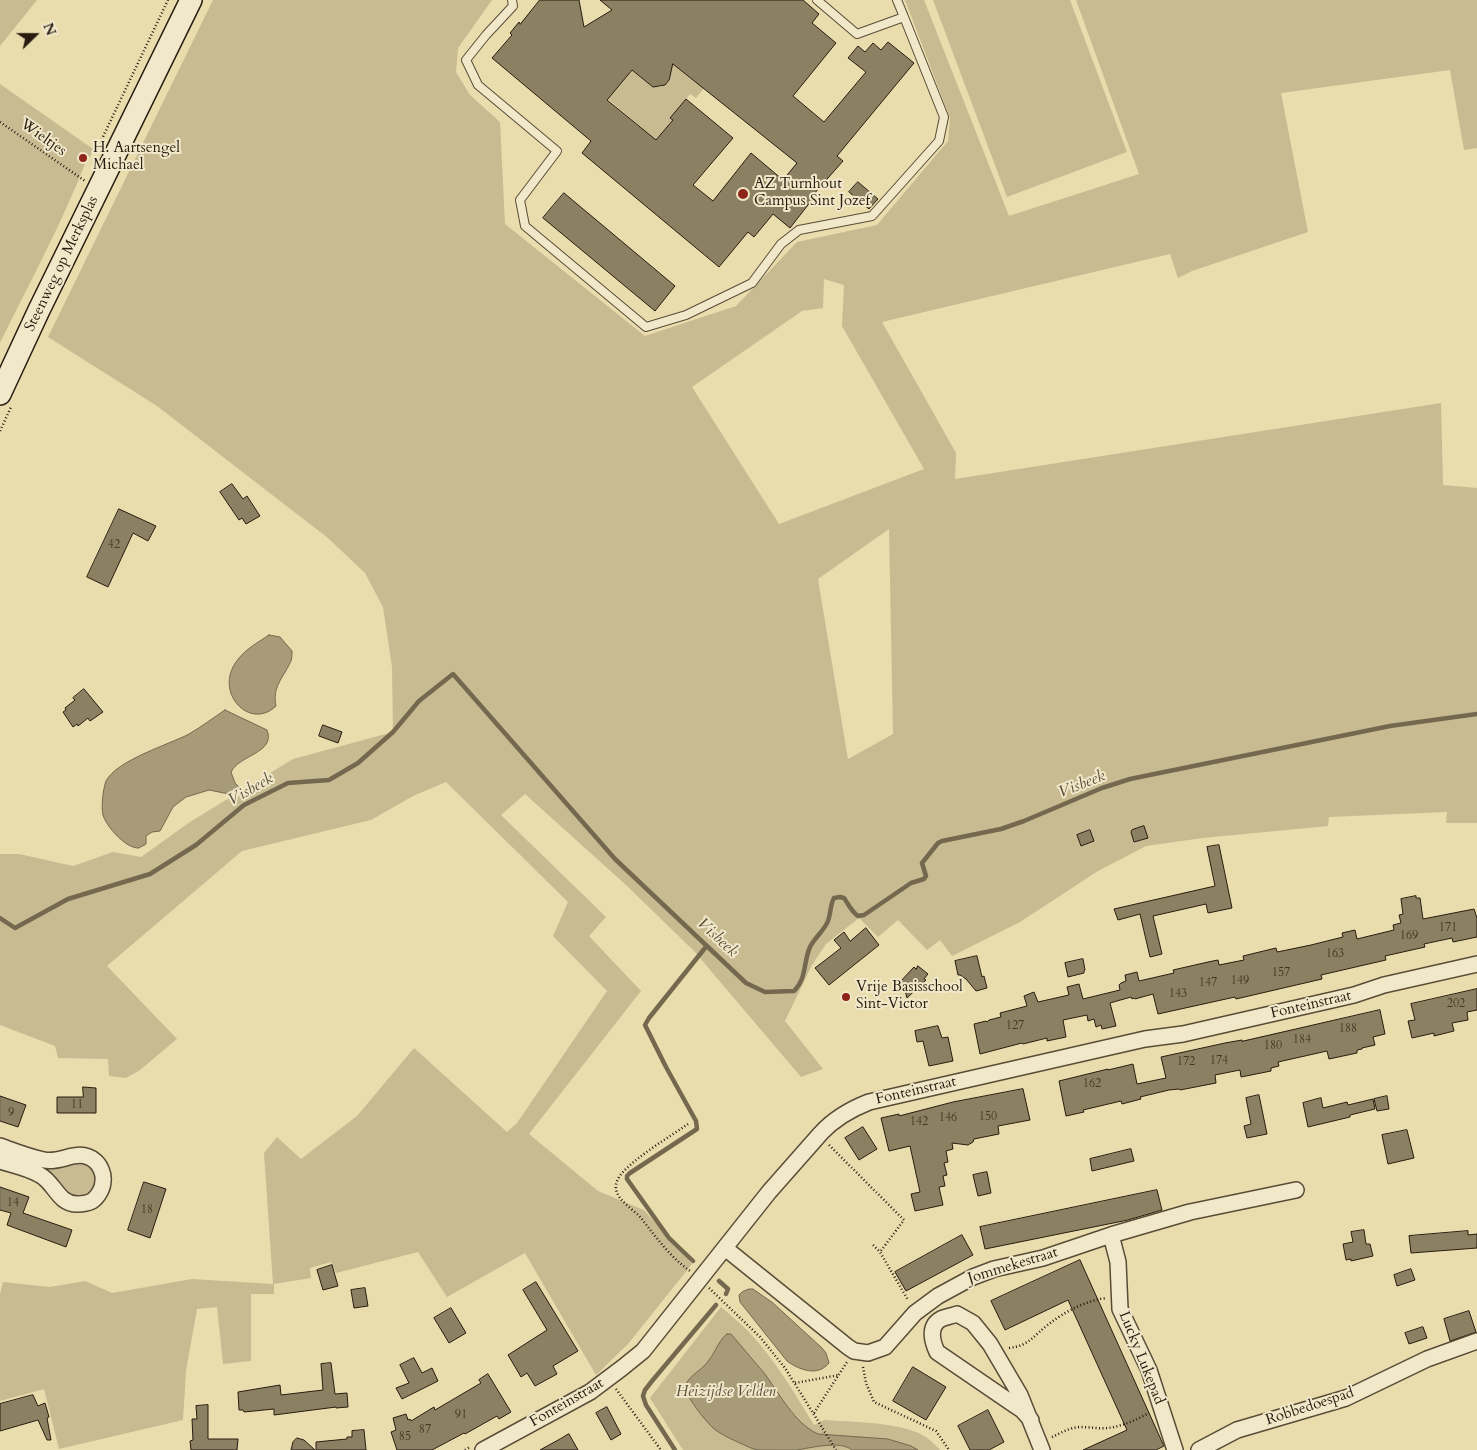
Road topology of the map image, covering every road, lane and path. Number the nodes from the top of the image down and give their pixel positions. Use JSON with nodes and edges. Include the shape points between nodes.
{"nodes":[{"id":1,"x":168,"y":0,"type":"edge"},
{"id":2,"x":191,"y":0,"type":"edge"},
{"id":3,"x":512,"y":0,"type":"edge"},
{"id":4,"x":817,"y":0,"type":"edge"},
{"id":5,"x":897,"y":0,"type":"edge"},
{"id":6,"x":904,"y":17,"type":"junction"},
{"id":7,"x":0,"y":122,"type":"edge"},
{"id":8,"x":98,"y":146,"type":"dead end"},
{"id":9,"x":90,"y":183,"type":"junction"},
{"id":10,"x":0,"y":394,"type":"edge"},
{"id":11,"x":1477,"y":964,"type":"edge"},
{"id":12,"x":688,"y":1124,"type":"dead end"},
{"id":13,"x":825,"y":1141,"type":"dead end"},
{"id":14,"x":0,"y":1146,"type":"edge"},
{"id":15,"x":0,"y":1161,"type":"edge"},
{"id":16,"x":1296,"y":1190,"type":"dead end"},
{"id":17,"x":1111,"y":1235,"type":"junction"},
{"id":18,"x":873,"y":1245,"type":"dead end"},
{"id":19,"x":725,"y":1248,"type":"junction"},
{"id":20,"x":880,"y":1252,"type":"junction"},
{"id":21,"x":692,"y":1273,"type":"dead end"},
{"id":22,"x":714,"y":1293,"type":"dead end"},
{"id":23,"x":1120,"y":1299,"type":"junction"},
{"id":24,"x":915,"y":1312,"type":"junction"},
{"id":25,"x":1477,"y":1341,"type":"edge"},
{"id":26,"x":993,"y":1349,"type":"junction"},
{"id":27,"x":854,"y":1350,"type":"junction"},
{"id":28,"x":839,"y":1375,"type":"junction"},
{"id":29,"x":608,"y":1379,"type":"junction"},
{"id":30,"x":795,"y":1383,"type":"junction"},
{"id":31,"x":1161,"y":1408,"type":"junction"},
{"id":32,"x":814,"y":1413,"type":"junction"},
{"id":33,"x":1031,"y":1420,"type":"junction"},
{"id":34,"x":1042,"y":1448,"type":"edge"},
{"id":35,"x":476,"y":1449,"type":"edge"},
{"id":36,"x":465,"y":1450,"type":"edge"},
{"id":37,"x":661,"y":1450,"type":"edge"},
{"id":38,"x":836,"y":1450,"type":"edge"},
{"id":39,"x":949,"y":1450,"type":"edge"},
{"id":40,"x":1175,"y":1450,"type":"edge"},
{"id":41,"x":1199,"y":1450,"type":"edge"}],
"edges":[{"from":1,"to":8,"type":"path"},
{"from":2,"to":9,"type":"street","name":"Steenweg op Merksplas"},
{"from":3,"to":6,"type":"lane","via":[[513,6],[466,60],[478,85],[557,151],[520,200],[525,226],[646,327],[686,315],[752,283],[782,244],[799,230],[872,216],[939,141],[944,117]]},
{"from":4,"to":6,"type":"lane","via":[[857,34]]},
{"from":5,"to":6,"type":"lane"},
{"from":7,"to":9,"type":"path","name":"Wieltjes"},
{"from":9,"to":10,"type":"street","name":"Steenweg op Merksplas","via":[[39,310]]},
{"from":11,"to":19,"type":"street","name":"Fonteinstraat","via":[[1211,1028],[1145,1038],[869,1102],[846,1113],[820,1132]]},
{"from":12,"to":21,"type":"path","via":[[636,1160],[617,1180],[616,1190],[666,1249]]},
{"from":13,"to":20,"type":"path","via":[[904,1220]]},
{"from":14,"to":15,"type":"street","via":[[44,1160],[79,1154],[87,1156],[101,1169],[102,1186],[91,1201],[69,1203],[40,1175]]},
{"from":16,"to":17,"type":"street","name":"Jommekestraat","via":[[1190,1212]]},
{"from":17,"to":23,"type":"street","name":"Lucky Lukepad","via":[[1118,1262]]},
{"from":17,"to":24,"type":"street","name":"Jommekestraat","via":[[972,1277]]},
{"from":18,"to":20,"type":"path"},
{"from":19,"to":27,"type":"street"},
{"from":19,"to":29,"type":"street","name":"Fonteinstraat","via":[[642,1351]]},
{"from":20,"to":24,"type":"path"},
{"from":22,"to":30,"type":"path","via":[[760,1337]]},
{"from":23,"to":26,"type":"path","via":[[1099,1299],[1078,1307],[1057,1318],[1020,1347]]},
{"from":23,"to":31,"type":"street","name":"Lucky Lukepad","via":[[1120,1310],[1149,1370]]},
{"from":24,"to":27,"type":"street","name":"Jommekestraat","via":[[885,1347],[868,1353]]},
{"from":25,"to":41,"type":"street","name":"Robbedoespad","via":[[1427,1359],[1346,1398],[1237,1430]]},
{"from":26,"to":33,"type":"street"},
{"from":26,"to":33,"type":"street","via":[[973,1323],[957,1314],[941,1319],[934,1326],[933,1344],[937,1352]]},
{"from":27,"to":28,"type":"path"},
{"from":27,"to":39,"type":"path","via":[[874,1402],[936,1431]]},
{"from":28,"to":30,"type":"path"},
{"from":28,"to":32,"type":"path"},
{"from":29,"to":35,"type":"street","name":"Fonteinstraat","via":[[576,1400]]},
{"from":29,"to":37,"type":"path"},
{"from":30,"to":32,"type":"path"},
{"from":31,"to":34,"type":"path","via":[[1116,1427],[1070,1429],[1051,1438]]},
{"from":31,"to":40,"type":"street","name":"Lucky Lukepad"},
{"from":32,"to":38,"type":"path"},
{"from":33,"to":34,"type":"street"},
{"from":35,"to":36,"type":"path"}]}
